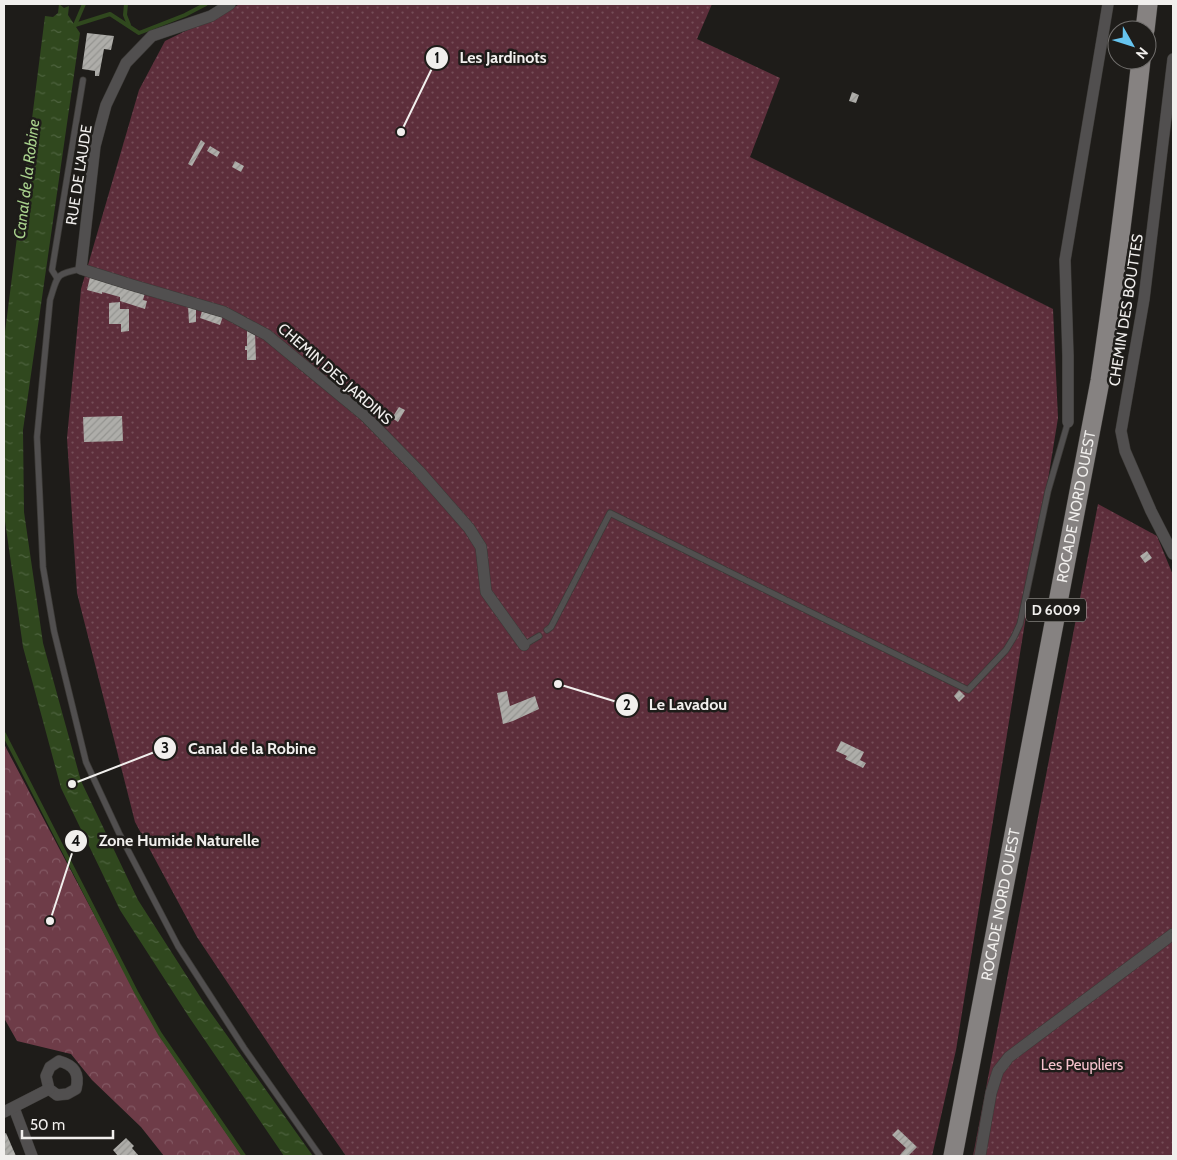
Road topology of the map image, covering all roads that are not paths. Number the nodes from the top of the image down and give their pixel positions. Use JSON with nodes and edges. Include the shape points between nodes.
{"nodes":[{"id":1,"x":230,"y":4,"type":"edge"},
{"id":2,"x":1108,"y":4,"type":"edge"},
{"id":3,"x":1148,"y":4,"type":"edge"},
{"id":4,"x":1146,"y":20,"type":"edge"},
{"id":5,"x":1173,"y":59,"type":"edge"},
{"id":6,"x":1141,"y":70,"type":"edge"},
{"id":7,"x":83,"y":80,"type":"dead end"},
{"id":8,"x":81,"y":269,"type":"junction"},
{"id":9,"x":57,"y":278,"type":"junction"},
{"id":10,"x":1068,"y":422,"type":"joint"},
{"id":11,"x":1173,"y":554,"type":"edge"},
{"id":12,"x":548,"y":630,"type":"dead end"},
{"id":13,"x":539,"y":636,"type":"dead end"},
{"id":14,"x":524,"y":645,"type":"joint"},
{"id":15,"x":1173,"y":934,"type":"edge"},
{"id":16,"x":49,"y":1089,"type":"dead end"},
{"id":17,"x":9,"y":1110,"type":"edge"},
{"id":18,"x":32,"y":1156,"type":"edge"},
{"id":19,"x":320,"y":1156,"type":"edge"},
{"id":20,"x":954,"y":1156,"type":"edge"},
{"id":21,"x":980,"y":1156,"type":"edge"}],
"edges":[{"from":1,"to":8,"type":"street","name":"RUE DE L'AUDE","via":[[211,16],[152,36],[126,63],[106,106],[95,146]]},
{"from":2,"to":10,"type":"street","via":[[1065,260]]},
{"from":3,"to":4,"type":"main road"},
{"from":5,"to":11,"type":"street","name":"CHEMIN DES BOUTTES","via":[[1144,299],[1122,431],[1124,451]]},
{"from":6,"to":20,"type":"main road","name":"ROCADE NORD OUEST","number":"D 6009","via":[[1100,381]]},
{"from":7,"to":9,"type":"lane","via":[[52,270]]},
{"from":8,"to":9,"type":"lane","via":[[64,272]]},
{"from":8,"to":14,"type":"street","name":"CHEMIN DES JARDINS","via":[[224,312],[267,335],[364,415],[469,528],[481,547],[486,592]]},
{"from":9,"to":19,"type":"lane","via":[[50,300],[37,438],[42,567],[86,762],[119,834],[178,946]]},
{"from":10,"to":12,"type":"lane","via":[[1048,491],[1020,624],[1006,650],[968,690],[610,514]]},
{"from":13,"to":14,"type":"lane"},
{"from":15,"to":21,"type":"street","via":[[1009,1057],[998,1071],[991,1093]]},
{"from":16,"to":17,"type":"street"},
{"from":17,"to":18,"type":"street"}]}
